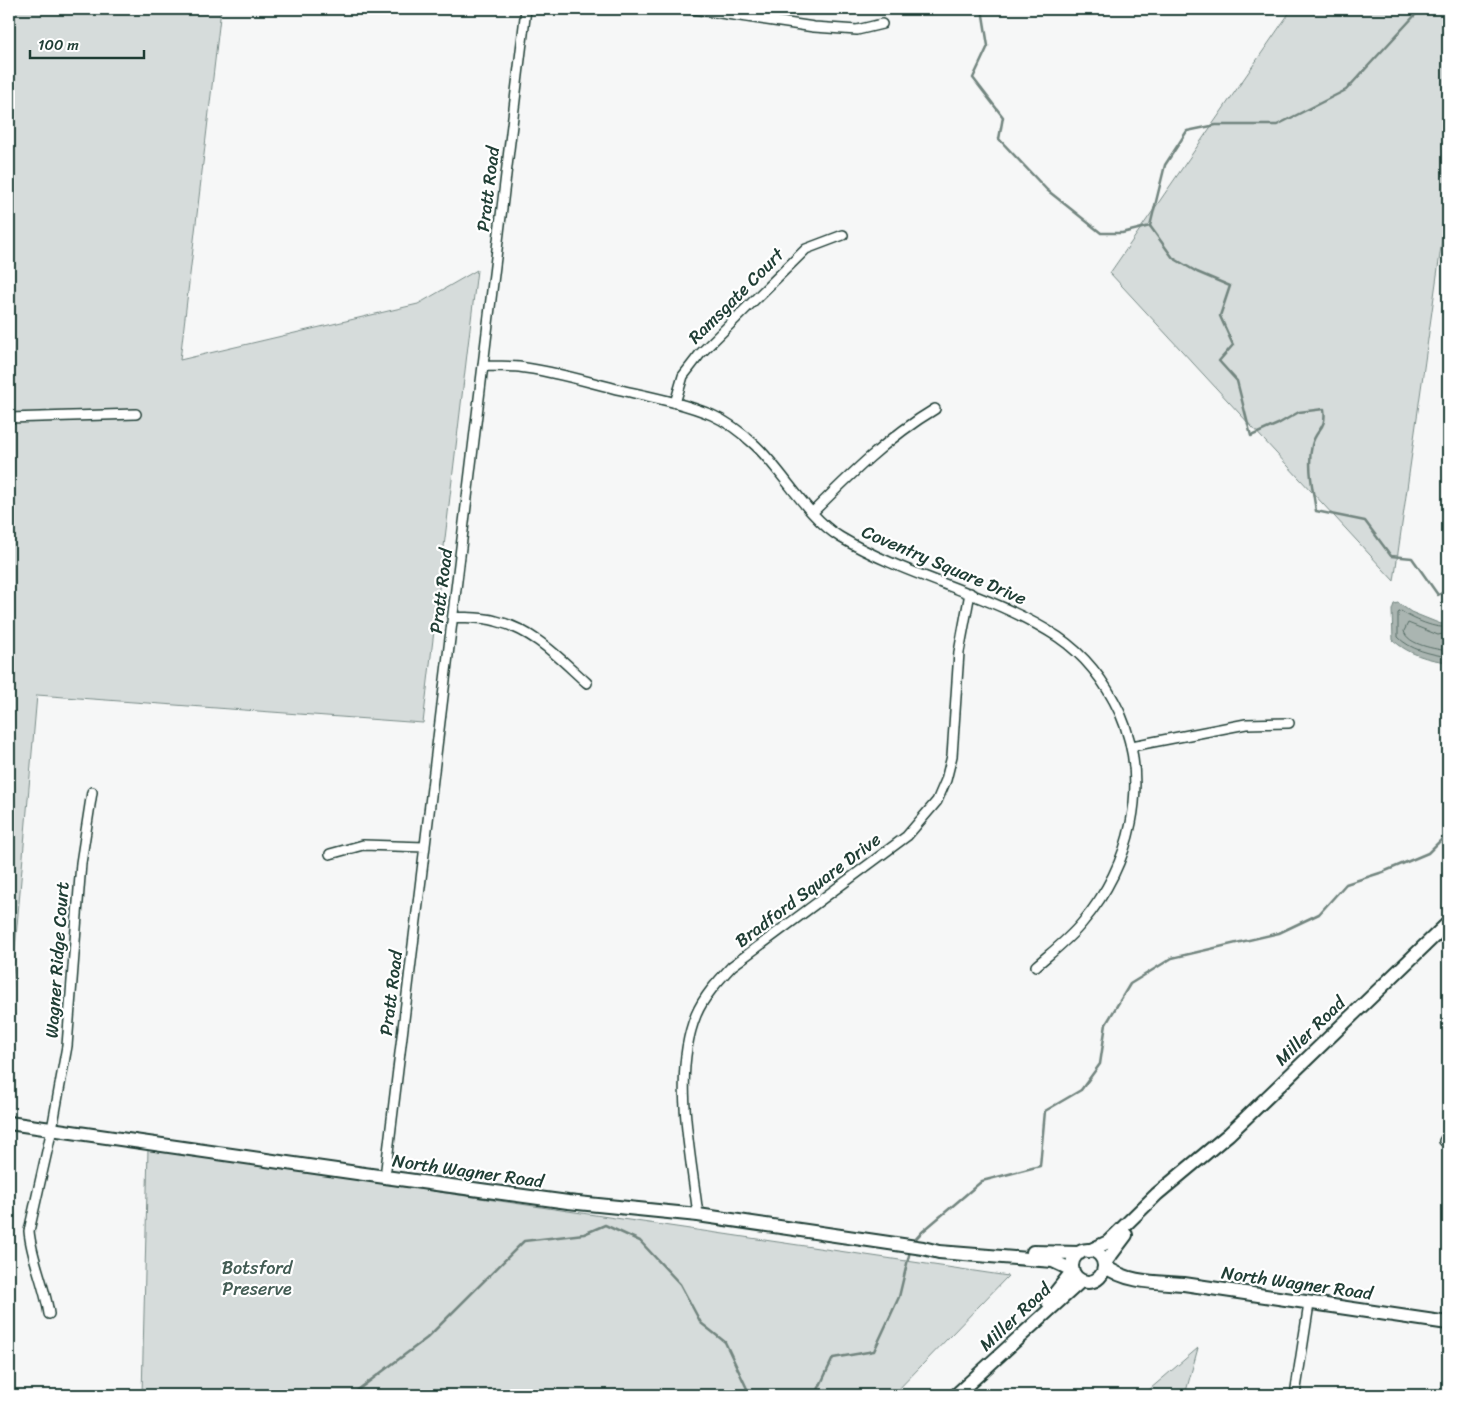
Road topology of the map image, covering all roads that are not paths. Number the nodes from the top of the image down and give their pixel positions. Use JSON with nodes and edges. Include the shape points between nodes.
{"nodes":[{"id":1,"x":526,"y":9,"type":"edge"},
{"id":2,"x":693,"y":9,"type":"edge"},
{"id":3,"x":882,"y":24,"type":"dead end"},
{"id":4,"x":843,"y":235,"type":"dead end"},
{"id":5,"x":483,"y":366,"type":"junction"},
{"id":6,"x":675,"y":403,"type":"junction"},
{"id":7,"x":934,"y":410,"type":"dead end"},
{"id":8,"x":136,"y":414,"type":"dead end"},
{"id":9,"x":9,"y":418,"type":"edge"},
{"id":10,"x":813,"y":512,"type":"junction"},
{"id":11,"x":970,"y":594,"type":"junction"},
{"id":12,"x":454,"y":617,"type":"junction"},
{"id":13,"x":587,"y":683,"type":"dead end"},
{"id":14,"x":1289,"y":723,"type":"dead end"},
{"id":15,"x":1132,"y":746,"type":"junction"},
{"id":16,"x":92,"y":792,"type":"dead end"},
{"id":17,"x":425,"y":847,"type":"junction"},
{"id":18,"x":330,"y":854,"type":"dead end"},
{"id":19,"x":1448,"y":923,"type":"edge"},
{"id":20,"x":1036,"y":966,"type":"dead end"},
{"id":21,"x":9,"y":1123,"type":"edge"},
{"id":22,"x":52,"y":1129,"type":"junction"},
{"id":23,"x":1196,"y":1163,"type":"junction"},
{"id":24,"x":385,"y":1177,"type":"junction"},
{"id":25,"x":698,"y":1215,"type":"junction"},
{"id":26,"x":915,"y":1247,"type":"junction"},
{"id":27,"x":1085,"y":1252,"type":"junction"},
{"id":28,"x":1105,"y":1264,"type":"junction"},
{"id":29,"x":1070,"y":1271,"type":"junction"},
{"id":30,"x":1142,"y":1280,"type":"junction"},
{"id":31,"x":1086,"y":1281,"type":"junction"},
{"id":32,"x":1309,"y":1304,"type":"junction"},
{"id":33,"x":49,"y":1314,"type":"dead end"},
{"id":34,"x":1448,"y":1322,"type":"edge"},
{"id":35,"x":973,"y":1379,"type":"junction"},
{"id":36,"x":956,"y":1395,"type":"edge"},
{"id":37,"x":1295,"y":1395,"type":"edge"}],
"edges":[{"from":1,"to":5,"type":"street","name":"Pratt Road"},
{"from":2,"to":3,"type":"street","via":[[814,27],[857,30]]},
{"from":4,"to":6,"type":"street","name":"Ramsgate Court","via":[[806,249],[700,354],[683,376]]},
{"from":5,"to":6,"type":"street","name":"Coventry Square Drive","via":[[520,367]]},
{"from":5,"to":12,"type":"street","name":"Pratt Road"},
{"from":6,"to":10,"type":"street","name":"Coventry Square Drive","via":[[713,415],[737,429],[772,462]]},
{"from":7,"to":10,"type":"street","via":[[877,449]]},
{"from":8,"to":9,"type":"street"},
{"from":10,"to":11,"type":"street","name":"Coventry Square Drive","via":[[837,535],[866,551]]},
{"from":11,"to":15,"type":"street","name":"Coventry Square Drive","via":[[1032,621],[1061,639],[1091,665],[1111,694]]},
{"from":11,"to":25,"type":"street","name":"Bradford Square Drive","via":[[959,652],[952,756],[937,801],[908,836],[732,966],[713,987],[696,1014],[688,1040],[685,1095]]},
{"from":12,"to":13,"type":"street","via":[[495,620],[518,628],[559,656]]},
{"from":12,"to":17,"type":"street","name":"Pratt Road"},
{"from":14,"to":15,"type":"street","via":[[1246,724]]},
{"from":15,"to":20,"type":"street","name":"Coventry Square Drive","via":[[1136,794],[1124,849],[1106,888],[1082,923]]},
{"from":16,"to":22,"type":"street","name":"Wagner Ridge Court","via":[[81,863],[67,1046]]},
{"from":17,"to":18,"type":"street","via":[[363,845]]},
{"from":17,"to":24,"type":"street","name":"Pratt Road"},
{"from":19,"to":23,"type":"main road","name":"Miller Road"},
{"from":21,"to":22,"type":"main road","name":"North Wagner Road"},
{"from":22,"to":24,"type":"main road","name":"North Wagner Road"},
{"from":22,"to":33,"type":"street","name":"Wagner Ridge Court","via":[[29,1231]]},
{"from":23,"to":27,"type":"main road","name":"Miller Road","via":[[1108,1242]]},
{"from":23,"to":28,"type":"main road","name":"Miller Road","via":[[1122,1238]]},
{"from":24,"to":25,"type":"main road","name":"North Wagner Road","via":[[568,1202]]},
{"from":25,"to":26,"type":"main road","name":"North Wagner Road"},
{"from":26,"to":27,"type":"main road","name":"North Wagner Road"},
{"from":26,"to":29,"type":"main road","name":"North Wagner Road","via":[[939,1252],[1053,1261]]},
{"from":27,"to":28,"type":"main road","via":[[1102,1256]]},
{"from":27,"to":29,"type":"main road","via":[[1073,1260]]},
{"from":28,"to":30,"type":"main road","name":"North Wagner Road","via":[[1117,1275]]},
{"from":28,"to":31,"type":"main road","via":[[1101,1275]]},
{"from":29,"to":31,"type":"main road"},
{"from":29,"to":35,"type":"main road","name":"Miller Road","via":[[1053,1297]]},
{"from":30,"to":31,"type":"main road","name":"North Wagner Road"},
{"from":30,"to":32,"type":"main road","name":"North Wagner Road"},
{"from":31,"to":35,"type":"main road","name":"Miller Road"},
{"from":32,"to":34,"type":"main road","name":"North Wagner Road"},
{"from":32,"to":37,"type":"street"},
{"from":35,"to":36,"type":"main road","name":"Miller Road"}]}
